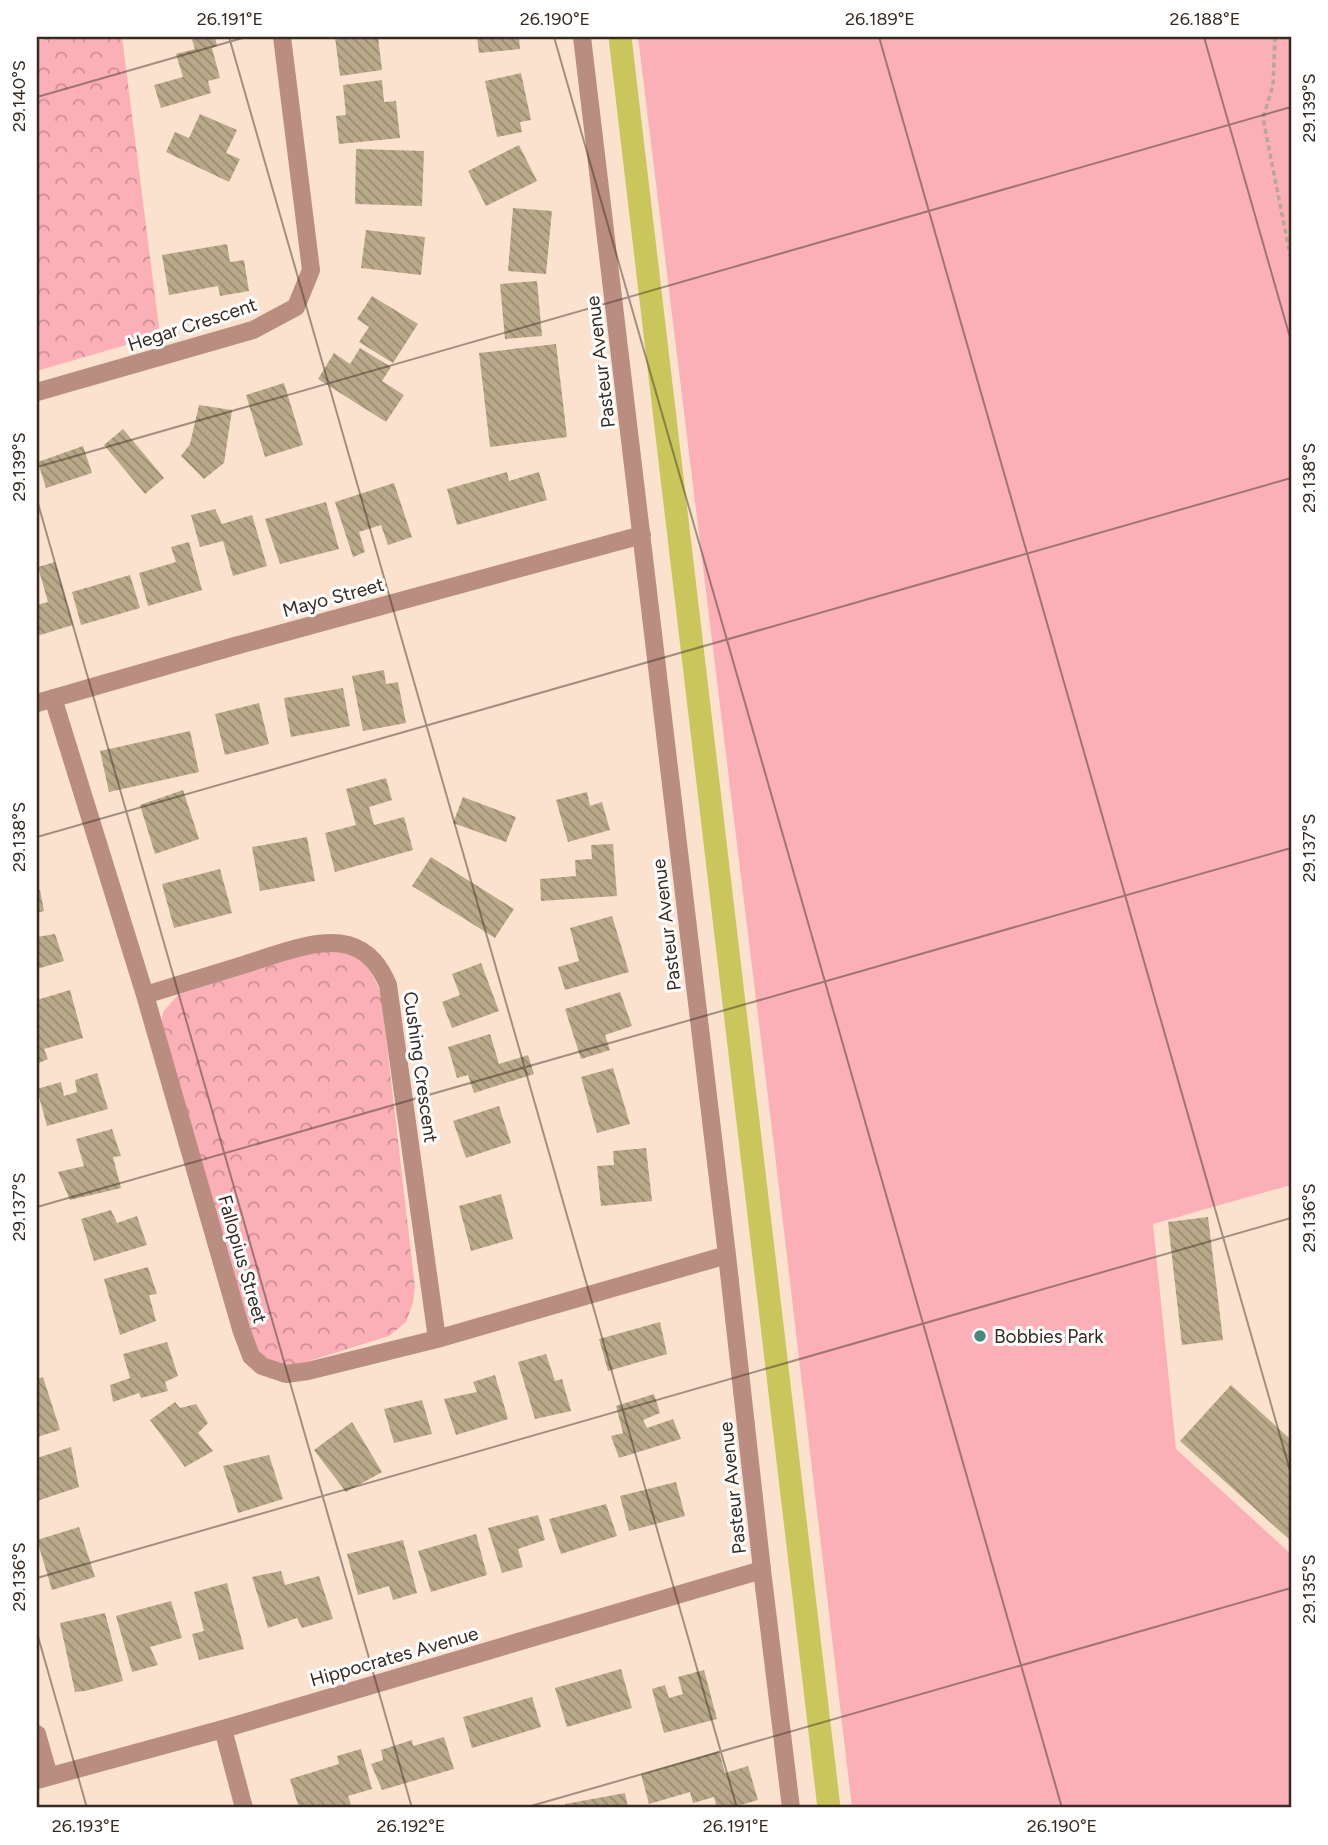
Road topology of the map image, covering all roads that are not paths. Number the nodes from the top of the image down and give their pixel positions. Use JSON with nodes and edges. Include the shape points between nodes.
{"nodes":[{"id":1,"x":282,"y":37,"type":"edge"},
{"id":2,"x":582,"y":37,"type":"edge"},
{"id":3,"x":37,"y":392,"type":"edge"},
{"id":4,"x":642,"y":535,"type":"junction"},
{"id":5,"x":45,"y":701,"type":"edge"},
{"id":6,"x":145,"y":995,"type":"junction"},
{"id":7,"x":727,"y":1255,"type":"junction"},
{"id":8,"x":437,"y":1339,"type":"junction"},
{"id":9,"x":762,"y":1570,"type":"junction"},
{"id":10,"x":223,"y":1728,"type":"junction"},
{"id":11,"x":37,"y":1734,"type":"edge"},
{"id":12,"x":43,"y":1778,"type":"edge"},
{"id":13,"x":244,"y":1808,"type":"edge"},
{"id":14,"x":792,"y":1808,"type":"edge"}],
"edges":[{"from":1,"to":3,"type":"street","name":"Hegar Crescent","via":[[311,270],[296,307],[253,330]]},
{"from":2,"to":4,"type":"street","name":"Pasteur Avenue"},
{"from":4,"to":5,"type":"street","name":"Mayo Street"},
{"from":4,"to":7,"type":"street","name":"Pasteur Avenue"},
{"from":5,"to":6,"type":"street","name":"Fallopius Street"},
{"from":6,"to":8,"type":"street","name":"Fallopius Street","via":[[251,1356],[262,1366],[286,1374]]},
{"from":6,"to":8,"type":"street","name":"Cushing Crescent","via":[[299,948],[330,943],[365,952],[380,967],[388,985]]},
{"from":7,"to":8,"type":"street","name":"Fallopius Street"},
{"from":7,"to":9,"type":"street","name":"Pasteur Avenue"},
{"from":9,"to":10,"type":"street","name":"Hippocrates Avenue"},
{"from":9,"to":14,"type":"street","name":"Pasteur Avenue"},
{"from":10,"to":12,"type":"street","name":"Hippocrates Avenue"},
{"from":10,"to":13,"type":"street"},
{"from":11,"to":12,"type":"street"}]}
